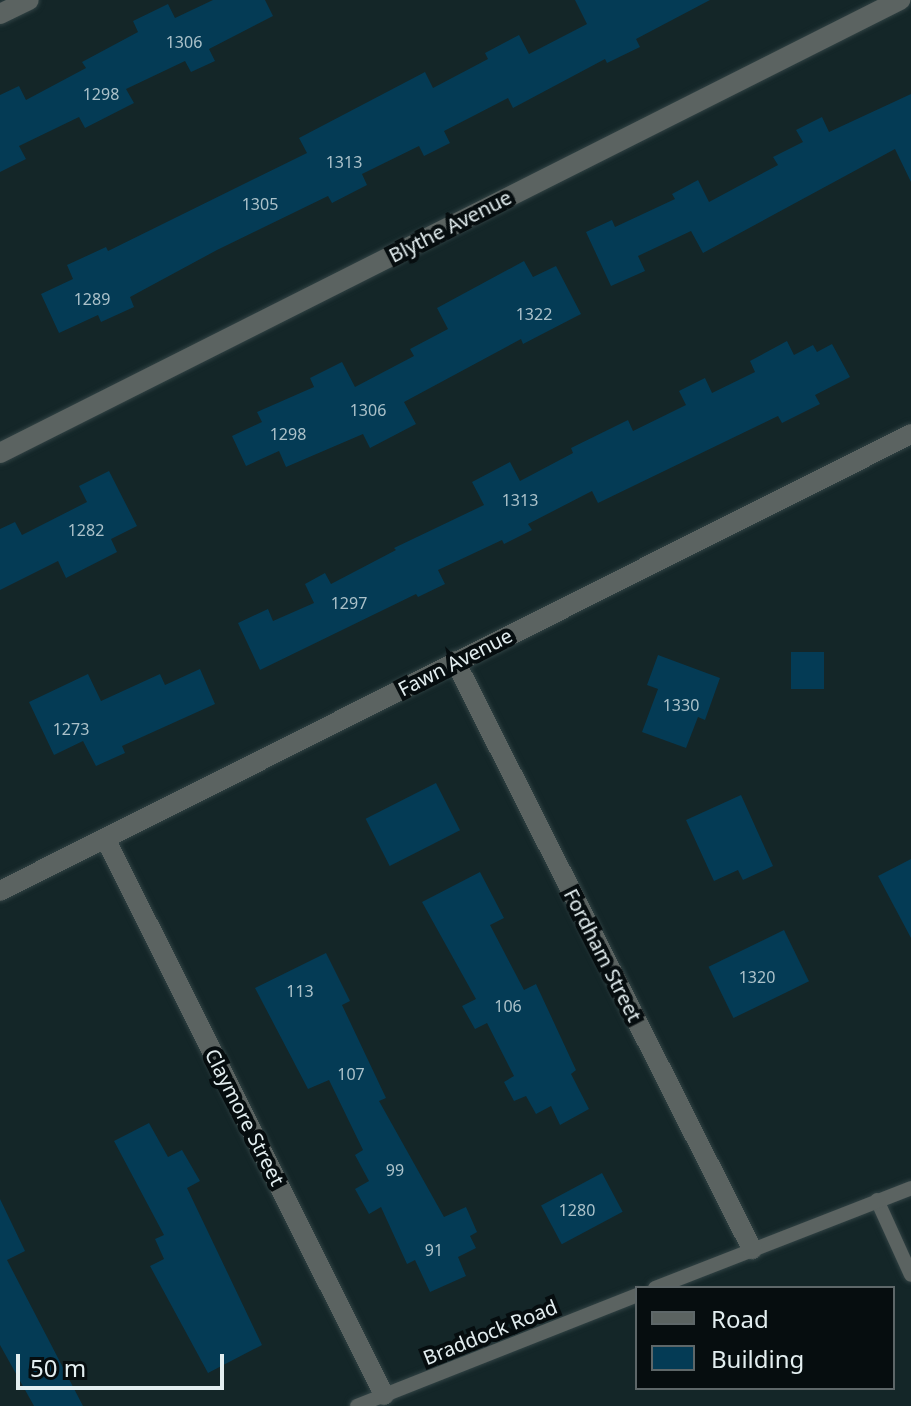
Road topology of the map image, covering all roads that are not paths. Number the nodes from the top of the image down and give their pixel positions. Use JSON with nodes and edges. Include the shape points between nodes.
{"nodes":[{"id":1,"x":29,"y":0,"type":"edge"},
{"id":2,"x":900,"y":0,"type":"edge"},
{"id":3,"x":0,"y":14,"type":"edge"},
{"id":4,"x":911,"y":434,"type":"edge"},
{"id":5,"x":0,"y":453,"type":"edge"},
{"id":6,"x":455,"y":661,"type":"junction"},
{"id":7,"x":105,"y":838,"type":"junction"},
{"id":8,"x":0,"y":891,"type":"edge"},
{"id":9,"x":911,"y":1188,"type":"edge"},
{"id":10,"x":877,"y":1200,"type":"junction"},
{"id":11,"x":752,"y":1249,"type":"junction"},
{"id":12,"x":911,"y":1275,"type":"edge"},
{"id":13,"x":660,"y":1286,"type":"edge"},
{"id":14,"x":635,"y":1296,"type":"edge"},
{"id":15,"x":384,"y":1395,"type":"junction"},
{"id":16,"x":357,"y":1406,"type":"edge"}],
"edges":[{"from":1,"to":3,"type":"street"},
{"from":2,"to":5,"type":"street","name":"Blythe Avenue"},
{"from":4,"to":6,"type":"street","name":"Fawn Avenue"},
{"from":6,"to":7,"type":"street","name":"Fawn Avenue"},
{"from":6,"to":11,"type":"street","name":"Fordham Street"},
{"from":7,"to":8,"type":"street","name":"Fawn Avenue"},
{"from":7,"to":15,"type":"street","name":"Claymore Street"},
{"from":9,"to":10,"type":"lane"},
{"from":10,"to":11,"type":"lane"},
{"from":10,"to":12,"type":"lane"},
{"from":11,"to":13,"type":"lane"},
{"from":14,"to":15,"type":"lane","name":"Braddock Road"},
{"from":15,"to":16,"type":"lane","name":"Braddock Road"}]}
